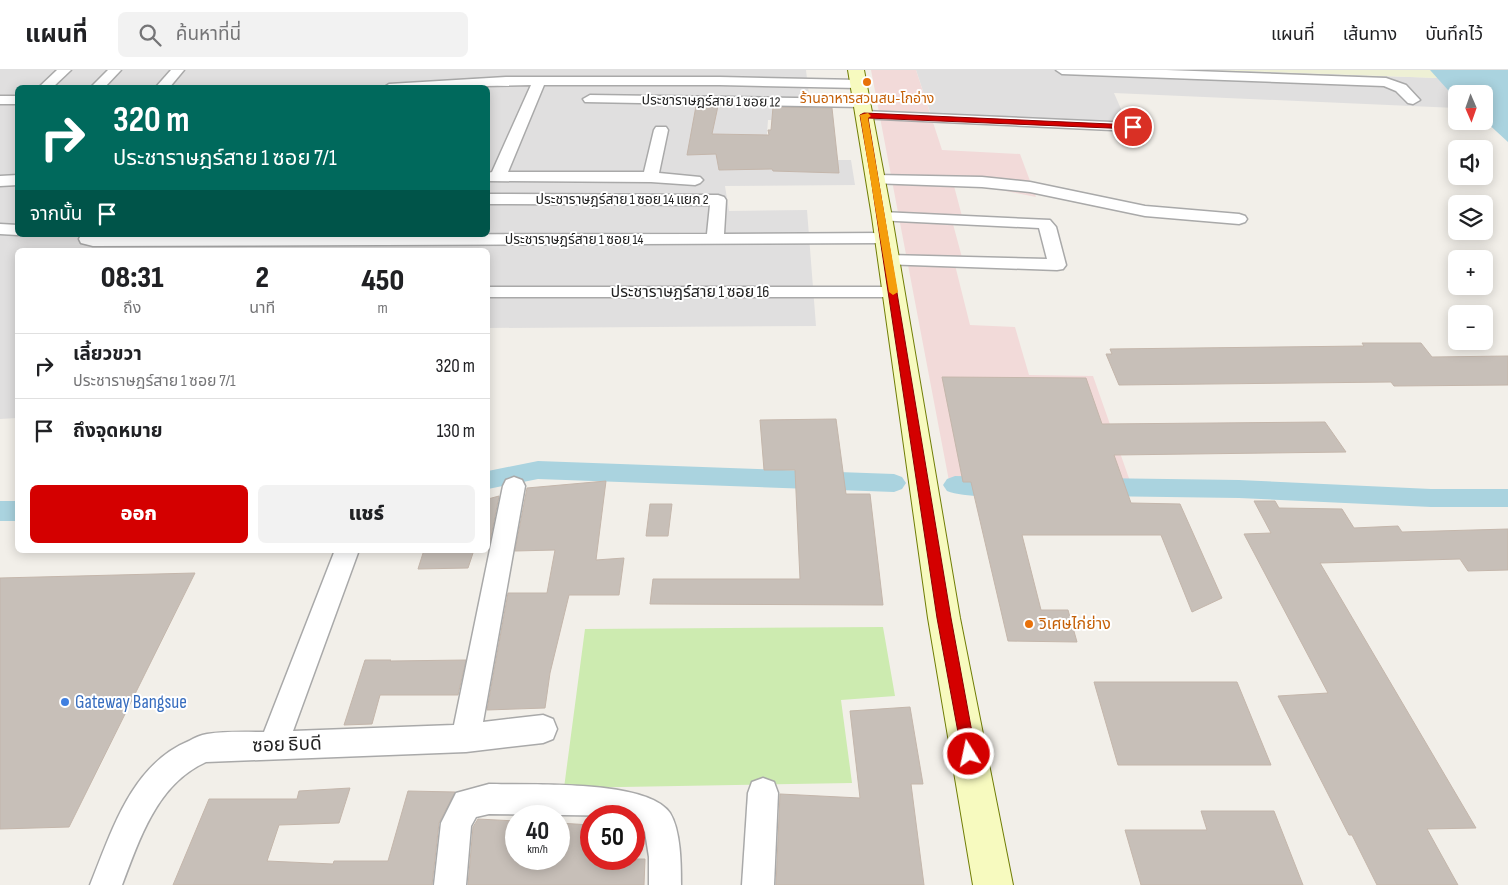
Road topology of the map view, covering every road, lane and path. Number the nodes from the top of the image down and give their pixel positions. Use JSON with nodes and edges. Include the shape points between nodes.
{"nodes":[{"id":1,"x":66,"y":70,"type":"edge"},
{"id":2,"x":115,"y":70,"type":"edge"},
{"id":3,"x":178,"y":70,"type":"edge"},
{"id":4,"x":1062,"y":70,"type":"edge"},
{"id":5,"x":539,"y":81,"type":"junction"},
{"id":6,"x":48,"y":85,"type":"edge"},
{"id":7,"x":99,"y":85,"type":"edge"},
{"id":8,"x":165,"y":85,"type":"edge"},
{"id":9,"x":469,"y":85,"type":"edge"},
{"id":10,"x":860,"y":93,"type":"edge"},
{"id":11,"x":590,"y":99,"type":"dead end"},
{"id":12,"x":0,"y":100,"type":"edge"},
{"id":13,"x":15,"y":100,"type":"edge"},
{"id":14,"x":1414,"y":100,"type":"dead end"},
{"id":15,"x":1133,"y":127,"type":"dead end"},
{"id":16,"x":661,"y":130,"type":"dead end"},
{"id":17,"x":1032,"y":172,"type":"dead end"},
{"id":18,"x":493,"y":177,"type":"edge"},
{"id":19,"x":651,"y":178,"type":"junction"},
{"id":20,"x":15,"y":180,"type":"edge"},
{"id":21,"x":695,"y":180,"type":"dead end"},
{"id":22,"x":876,"y":180,"type":"junction"},
{"id":23,"x":0,"y":181,"type":"edge"},
{"id":24,"x":1037,"y":189,"type":"junction"},
{"id":25,"x":490,"y":199,"type":"edge"},
{"id":26,"x":1239,"y":220,"type":"dead end"},
{"id":27,"x":0,"y":229,"type":"edge"},
{"id":28,"x":15,"y":230,"type":"edge"},
{"id":29,"x":88,"y":237,"type":"edge"},
{"id":30,"x":367,"y":237,"type":"edge"},
{"id":31,"x":715,"y":239,"type":"junction"},
{"id":32,"x":885,"y":239,"type":"junction"},
{"id":33,"x":490,"y":292,"type":"edge"},
{"id":34,"x":893,"y":292,"type":"junction"},
{"id":35,"x":514,"y":486,"type":"dead end"},
{"id":36,"x":346,"y":553,"type":"edge"},
{"id":37,"x":543,"y":729,"type":"dead end"},
{"id":38,"x":466,"y":738,"type":"junction"},
{"id":39,"x":273,"y":746,"type":"junction"},
{"id":40,"x":763,"y":793,"type":"dead end"},
{"id":41,"x":106,"y":885,"type":"edge"},
{"id":42,"x":450,"y":885,"type":"edge"},
{"id":43,"x":665,"y":885,"type":"edge"},
{"id":44,"x":758,"y":885,"type":"edge"},
{"id":45,"x":993,"y":885,"type":"edge"}],
"edges":[{"from":1,"to":6,"type":"street"},
{"from":2,"to":7,"type":"street"},
{"from":3,"to":8,"type":"street"},
{"from":4,"to":14,"type":"street","via":[[1386,82],[1401,88]]},
{"from":5,"to":9,"type":"street"},
{"from":5,"to":10,"type":"street","via":[[720,81]]},
{"from":5,"to":18,"type":"street"},
{"from":10,"to":11,"type":"street","name":"ประชาราษฎร์สาย 1 ซอย 12"},
{"from":10,"to":15,"type":"street"},
{"from":10,"to":22,"type":"main road"},
{"from":12,"to":13,"type":"street"},
{"from":16,"to":19,"type":"street"},
{"from":17,"to":24,"type":"street"},
{"from":18,"to":19,"type":"street"},
{"from":19,"to":21,"type":"street"},
{"from":20,"to":23,"type":"street"},
{"from":22,"to":24,"type":"street","via":[[982,182]]},
{"from":22,"to":32,"type":"main road"},
{"from":24,"to":26,"type":"street","via":[[1145,211]]},
{"from":25,"to":31,"type":"street","name":"ประชาราษฎร์สาย 1 ซอย 14 แยก 2","via":[[718,200]]},
{"from":27,"to":28,"type":"street"},
{"from":29,"to":30,"type":"street","name":"ประชาราษฎร์สาย 1 ซอย 14","via":[[93,241]]},
{"from":30,"to":31,"type":"street","name":"ประชาราษฎร์สาย 1 ซอย 14"},
{"from":31,"to":32,"type":"street","name":"ประชาราษฎร์สาย 1 ซอย 14"},
{"from":32,"to":32,"type":"street","via":[[1057,265],[1048,227],[1044,223]]},
{"from":32,"to":34,"type":"main road"},
{"from":33,"to":34,"type":"street","name":"ประชาราษฎร์สาย 1 ซอย 16"},
{"from":34,"to":45,"type":"main road","via":[[944,618]]},
{"from":35,"to":38,"type":"street"},
{"from":36,"to":39,"type":"street"},
{"from":37,"to":38,"type":"street","name":"ซอย ธิบดี"},
{"from":38,"to":39,"type":"street","name":"ซอย ธิบดี"},
{"from":39,"to":41,"type":"street","name":"ซอย ธิบดี","via":[[205,748],[170,767],[148,793],[133,819]]},
{"from":40,"to":44,"type":"street"},
{"from":42,"to":43,"type":"street","via":[[456,823],[467,804],[489,798],[602,802],[640,809],[659,823],[665,857]]}]}
